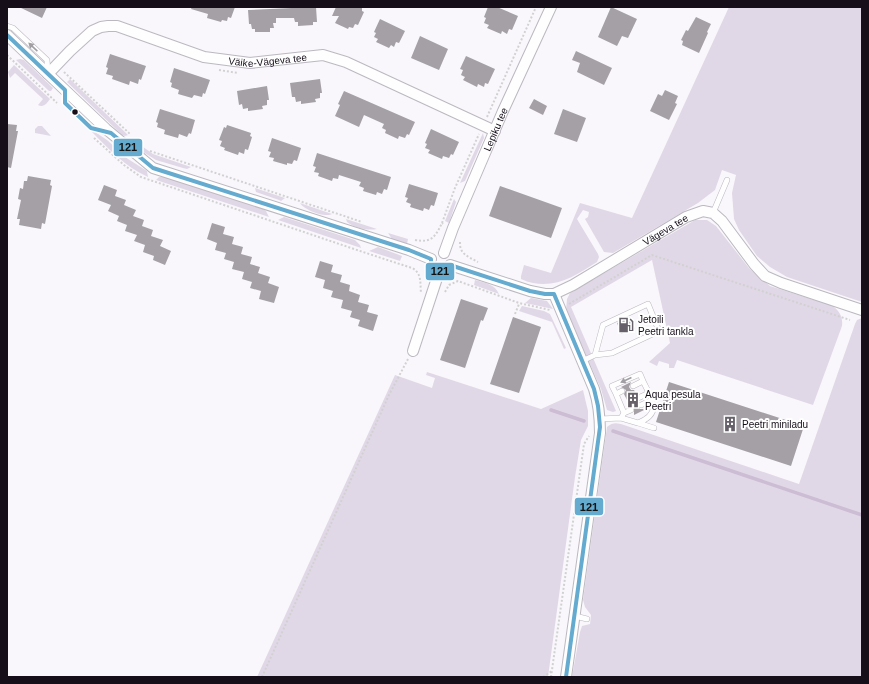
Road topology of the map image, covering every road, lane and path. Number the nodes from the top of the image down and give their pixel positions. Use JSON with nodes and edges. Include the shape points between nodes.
{"nodes":[{"id":1,"x":536,"y":7,"type":"edge"},
{"id":2,"x":550,"y":8,"type":"edge"},
{"id":3,"x":7,"y":26,"type":"edge"},
{"id":4,"x":7,"y":35,"type":"edge"},
{"id":5,"x":7,"y":55,"type":"edge"},
{"id":6,"x":57,"y":65,"type":"junction"},
{"id":7,"x":213,"y":68,"type":"dead end"},
{"id":8,"x":244,"y":73,"type":"dead end"},
{"id":9,"x":48,"y":74,"type":"junction"},
{"id":10,"x":59,"y":104,"type":"dead end"},
{"id":11,"x":483,"y":125,"type":"junction"},
{"id":12,"x":495,"y":131,"type":"junction"},
{"id":13,"x":131,"y":135,"type":"dead end"},
{"id":14,"x":92,"y":136,"type":"dead end"},
{"id":15,"x":146,"y":147,"type":"dead end"},
{"id":16,"x":726,"y":180,"type":"dead end"},
{"id":17,"x":713,"y":213,"type":"junction"},
{"id":18,"x":442,"y":223,"type":"junction"},
{"id":19,"x":368,"y":224,"type":"dead end"},
{"id":20,"x":453,"y":228,"type":"junction"},
{"id":21,"x":413,"y":240,"type":"dead end"},
{"id":22,"x":460,"y":240,"type":"dead end"},
{"id":23,"x":444,"y":253,"type":"junction"},
{"id":24,"x":431,"y":259,"type":"junction"},
{"id":25,"x":450,"y":265,"type":"junction"},
{"id":26,"x":439,"y":272,"type":"junction"},
{"id":27,"x":475,"y":273,"type":"junction"},
{"id":28,"x":471,"y":286,"type":"junction"},
{"id":29,"x":554,"y":294,"type":"junction"},
{"id":30,"x":430,"y":298,"type":"junction"},
{"id":31,"x":519,"y":303,"type":"junction"},
{"id":32,"x":560,"y":308,"type":"junction"},
{"id":33,"x":862,"y":310,"type":"edge"},
{"id":34,"x":515,"y":314,"type":"dead end"},
{"id":35,"x":850,"y":320,"type":"dead end"},
{"id":36,"x":413,"y":351,"type":"joint"},
{"id":37,"x":595,"y":355,"type":"junction"},
{"id":38,"x":582,"y":361,"type":"junction"},
{"id":39,"x":643,"y":381,"type":"junction"},
{"id":40,"x":632,"y":386,"type":"dead end"},
{"id":41,"x":622,"y":391,"type":"dead end"},
{"id":42,"x":649,"y":393,"type":"junction"},
{"id":43,"x":616,"y":394,"type":"junction"},
{"id":44,"x":638,"y":398,"type":"dead end"},
{"id":45,"x":652,"y":400,"type":"junction"},
{"id":46,"x":628,"y":403,"type":"dead end"},
{"id":47,"x":641,"y":405,"type":"dead end"},
{"id":48,"x":621,"y":406,"type":"junction"},
{"id":49,"x":631,"y":410,"type":"dead end"},
{"id":50,"x":622,"y":415,"type":"junction"},
{"id":51,"x":600,"y":419,"type":"junction"},
{"id":52,"x":638,"y":423,"type":"junction"},
{"id":53,"x":654,"y":428,"type":"dead end"},
{"id":54,"x":590,"y":433,"type":"dead end"},
{"id":55,"x":574,"y":616,"type":"junction"},
{"id":56,"x":587,"y":618,"type":"dead end"},
{"id":57,"x":552,"y":671,"type":"junction"},
{"id":58,"x":262,"y":677,"type":"edge"},
{"id":59,"x":543,"y":677,"type":"edge"},
{"id":60,"x":551,"y":677,"type":"edge"},
{"id":61,"x":566,"y":677,"type":"edge"}],
"edges":[{"from":1,"to":11,"type":"path"},
{"from":2,"to":12,"type":"street","name":"Lepiku tee"},
{"from":9,"to":3,"type":"lane","one_way":true,"via":[[47,60]]},
{"from":4,"to":9,"type":"street"},
{"from":5,"to":10,"type":"path"},
{"from":6,"to":9,"type":"street","name":"Väike-Vägeva tee"},
{"from":6,"to":11,"type":"street","name":"Väike-Vägeva tee","via":[[92,31],[101,27],[118,26],[204,57],[250,63],[323,55],[346,62]]},
{"from":6,"to":13,"type":"path"},
{"from":7,"to":8,"type":"path","via":[[228,73]]},
{"from":9,"to":24,"type":"street","via":[[111,133],[154,168]]},
{"from":11,"to":12,"type":"street","name":"Väike-Vägeva tee"},
{"from":11,"to":18,"type":"path"},
{"from":12,"to":20,"type":"street","name":"Lepiku tee"},
{"from":14,"to":30,"type":"path","via":[[141,177],[412,268],[420,276],[421,294]]},
{"from":15,"to":19,"type":"path","via":[[150,151]]},
{"from":16,"to":17,"type":"lane"},
{"from":17,"to":29,"type":"street","name":"Vägeva tee","via":[[703,211],[686,217]]},
{"from":17,"to":33,"type":"street","via":[[765,276],[781,284]]},
{"from":18,"to":20,"type":"path"},
{"from":18,"to":21,"type":"path","via":[[433,238],[424,241]]},
{"from":20,"to":23,"type":"street","name":"Lepiku tee"},
{"from":22,"to":27,"type":"path","via":[[461,250],[479,263]]},
{"from":23,"to":24,"type":"street","via":[[437,254]]},
{"from":23,"to":25,"type":"street","via":[[449,257]]},
{"from":24,"to":26,"type":"street","via":[[432,266]]},
{"from":25,"to":26,"type":"street","via":[[447,270]]},
{"from":25,"to":27,"type":"street"},
{"from":26,"to":30,"type":"street"},
{"from":27,"to":28,"type":"path"},
{"from":27,"to":29,"type":"street","via":[[530,291]]},
{"from":28,"to":30,"type":"path","via":[[453,283],[439,300]]},
{"from":28,"to":31,"type":"path"},
{"from":29,"to":32,"type":"street"},
{"from":30,"to":36,"type":"street"},
{"from":31,"to":32,"type":"path","via":[[550,311]]},
{"from":31,"to":34,"type":"path"},
{"from":32,"to":35,"type":"path","via":[[652,255]]},
{"from":32,"to":38,"type":"street"},
{"from":36,"to":58,"type":"path","via":[[389,395]]},
{"from":37,"to":37,"type":"lane","via":[[612,353],[659,331],[648,304],[603,325]]},
{"from":37,"to":38,"type":"lane"},
{"from":38,"to":51,"type":"street","via":[[598,400]]},
{"from":39,"to":40,"type":"lane"},
{"from":39,"to":42,"type":"lane"},
{"from":39,"to":43,"type":"lane","one_way":true,"via":[[640,374],[612,386]]},
{"from":41,"to":43,"type":"lane"},
{"from":42,"to":44,"type":"lane"},
{"from":42,"to":45,"type":"lane"},
{"from":43,"to":48,"type":"lane"},
{"from":45,"to":47,"type":"lane"},
{"from":45,"to":52,"type":"lane","via":[[652,412],[647,419]]},
{"from":46,"to":48,"type":"lane"},
{"from":48,"to":50,"type":"lane"},
{"from":49,"to":50,"type":"lane"},
{"from":50,"to":51,"type":"lane"},
{"from":50,"to":52,"type":"lane"},
{"from":51,"to":55,"type":"street"},
{"from":52,"to":53,"type":"lane"},
{"from":54,"to":57,"type":"path","via":[[584,444]]},
{"from":55,"to":56,"type":"lane"},
{"from":55,"to":61,"type":"street"},
{"from":57,"to":59,"type":"path"},
{"from":57,"to":60,"type":"path"}]}
